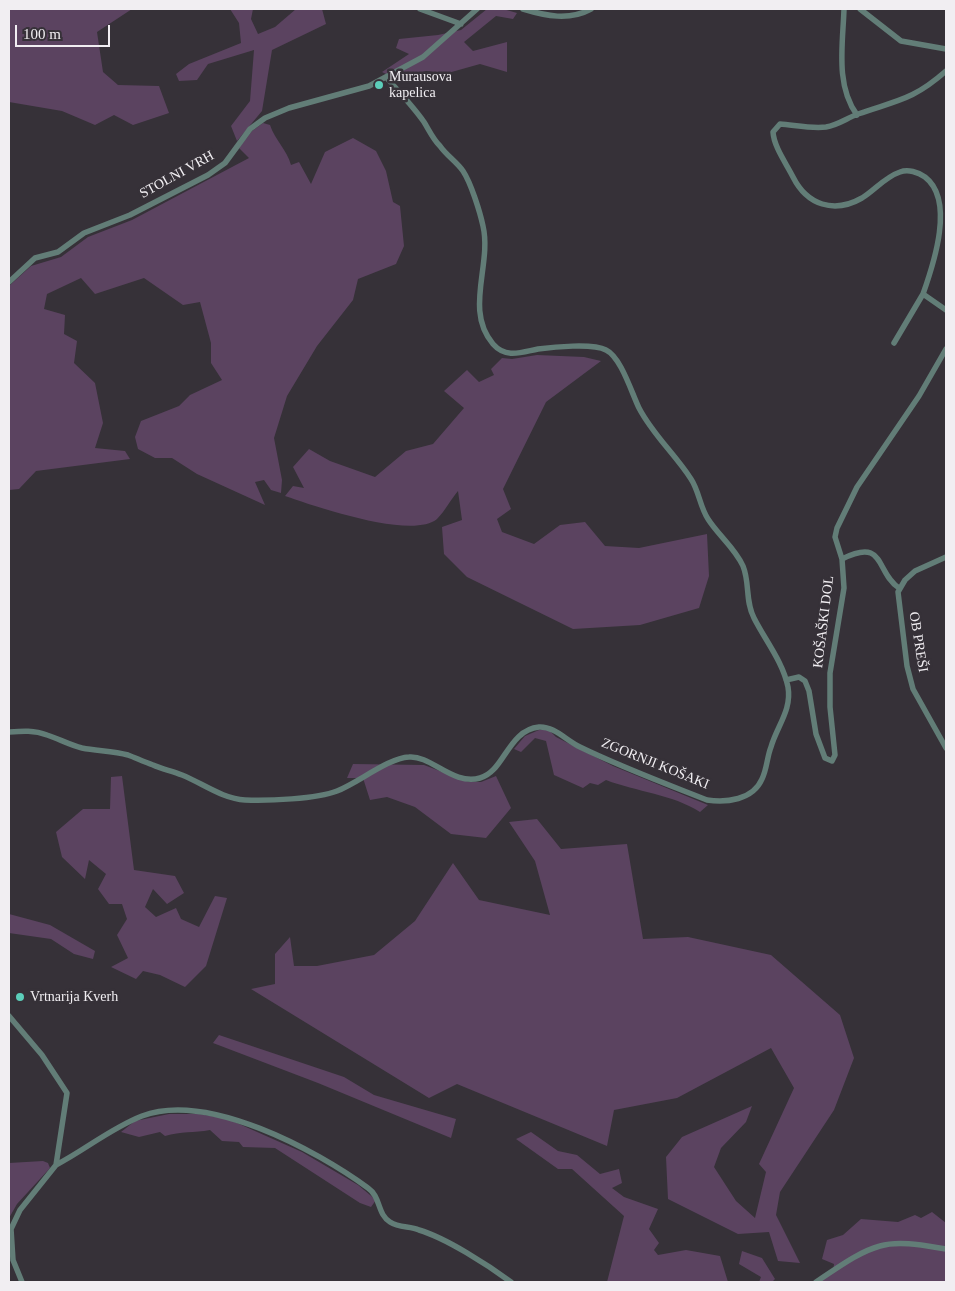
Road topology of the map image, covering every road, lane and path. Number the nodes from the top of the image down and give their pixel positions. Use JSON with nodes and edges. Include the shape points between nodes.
{"nodes":[{"id":1,"x":420,"y":9,"type":"edge"},
{"id":2,"x":477,"y":9,"type":"edge"},
{"id":3,"x":523,"y":9,"type":"edge"},
{"id":4,"x":591,"y":9,"type":"edge"},
{"id":5,"x":844,"y":9,"type":"edge"},
{"id":6,"x":860,"y":9,"type":"edge"},
{"id":7,"x":461,"y":24,"type":"junction"},
{"id":8,"x":946,"y":49,"type":"edge"},
{"id":9,"x":946,"y":71,"type":"edge"},
{"id":10,"x":386,"y":77,"type":"junction"},
{"id":11,"x":856,"y":115,"type":"junction"},
{"id":12,"x":9,"y":282,"type":"edge"},
{"id":13,"x":923,"y":294,"type":"junction"},
{"id":14,"x":946,"y":310,"type":"edge"},
{"id":15,"x":894,"y":343,"type":"dead end"},
{"id":16,"x":946,"y":349,"type":"edge"},
{"id":17,"x":946,"y":557,"type":"edge"},
{"id":18,"x":842,"y":559,"type":"junction"},
{"id":19,"x":899,"y":588,"type":"junction"},
{"id":20,"x":786,"y":680,"type":"junction"},
{"id":21,"x":9,"y":732,"type":"edge"},
{"id":22,"x":946,"y":748,"type":"edge"},
{"id":23,"x":9,"y":1016,"type":"edge"},
{"id":24,"x":56,"y":1165,"type":"junction"},
{"id":25,"x":946,"y":1249,"type":"edge"},
{"id":26,"x":22,"y":1282,"type":"edge"},
{"id":27,"x":511,"y":1282,"type":"edge"},
{"id":28,"x":816,"y":1282,"type":"edge"}],
"edges":[{"from":1,"to":7,"type":"street"},
{"from":2,"to":7,"type":"street","name":"STOLNI VRH"},
{"from":3,"to":4,"type":"street","via":[[554,17]]},
{"from":5,"to":11,"type":"street","via":[[844,88]]},
{"from":6,"to":8,"type":"street","via":[[901,40]]},
{"from":7,"to":10,"type":"street","name":"STOLNI VRH","via":[[423,57]]},
{"from":9,"to":11,"type":"street","via":[[910,98]]},
{"from":10,"to":12,"type":"street","name":"STOLNI VRH","via":[[369,86],[265,118],[250,129],[225,162],[208,175],[130,215],[84,233],[58,252],[35,258]]},
{"from":10,"to":20,"type":"street","name":"ZGORNJI KOŠAKI","via":[[466,178],[484,230],[479,300],[491,342],[508,354],[594,347],[605,349],[614,356],[649,425],[691,478],[707,518],[742,565],[753,617]]},
{"from":11,"to":13,"type":"street","via":[[824,127],[780,124],[773,132],[774,138],[798,187],[820,204],[848,204],[900,172],[910,171],[928,179],[941,198],[943,211]]},
{"from":13,"to":14,"type":"street"},
{"from":13,"to":15,"type":"street"},
{"from":16,"to":18,"type":"street","name":"KOŠAŠKI DOL","via":[[847,507],[835,537]]},
{"from":17,"to":19,"type":"street","via":[[915,571]]},
{"from":18,"to":19,"type":"street","via":[[856,552],[871,554],[881,563],[893,585]]},
{"from":18,"to":20,"type":"street","name":"KOŠAŠKI DOL","via":[[844,588],[830,672],[835,755],[832,761],[825,758],[820,749],[805,681],[799,678]]},
{"from":19,"to":22,"type":"street","name":"OB PREŠI","via":[[913,689]]},
{"from":20,"to":21,"type":"street","name":"ZGORNJI KOŠAKI","via":[[788,708],[774,738],[764,777],[749,793],[721,802],[707,800],[625,768],[548,728],[529,730],[520,736],[491,773],[481,778],[452,775],[427,761],[409,757],[386,765],[336,792],[263,800],[237,799],[128,755],[82,748],[45,734]]},
{"from":23,"to":24,"type":"street","via":[[42,1055],[67,1093]]},
{"from":24,"to":26,"type":"street","via":[[20,1210],[11,1229],[13,1260]]},
{"from":24,"to":27,"type":"street","via":[[125,1124],[157,1111],[198,1110],[225,1115],[323,1160],[370,1189],[378,1197],[388,1222],[428,1234],[489,1266]]},
{"from":25,"to":28,"type":"street","via":[[881,1245]]}]}
